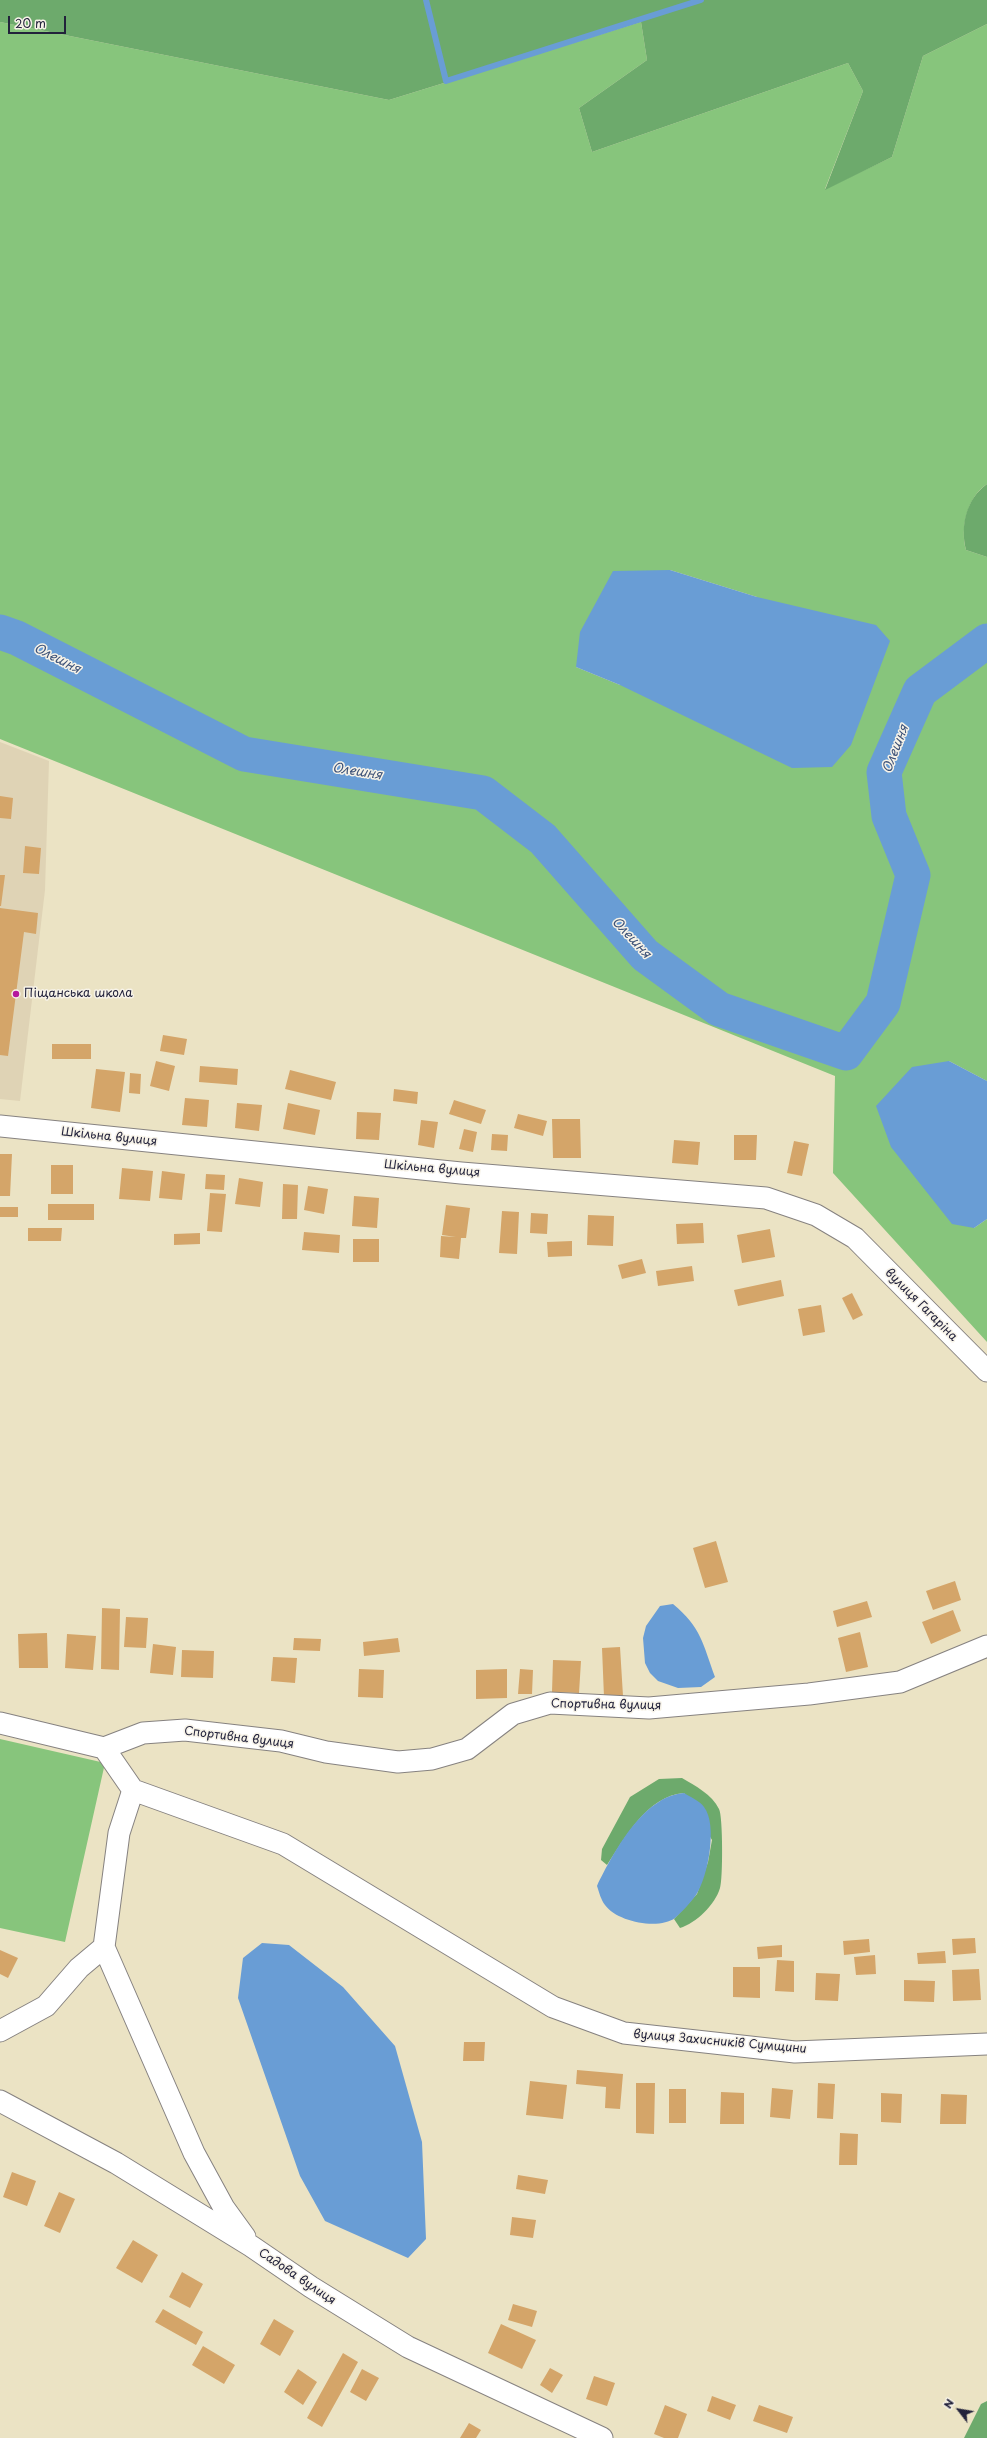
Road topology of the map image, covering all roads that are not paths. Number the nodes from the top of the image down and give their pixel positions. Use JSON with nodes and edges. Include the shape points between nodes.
{"nodes":[{"id":1,"x":0,"y":1126,"type":"edge"},
{"id":2,"x":855,"y":1238,"type":"joint"},
{"id":3,"x":987,"y":1371,"type":"edge"},
{"id":4,"x":987,"y":1646,"type":"edge"},
{"id":5,"x":0,"y":1723,"type":"edge"},
{"id":6,"x":104,"y":1748,"type":"junction"},
{"id":7,"x":132,"y":1790,"type":"junction"},
{"id":8,"x":104,"y":1947,"type":"junction"},
{"id":9,"x":0,"y":2031,"type":"edge"},
{"id":10,"x":987,"y":2044,"type":"edge"},
{"id":11,"x":0,"y":2100,"type":"edge"},
{"id":12,"x":251,"y":2246,"type":"junction"},
{"id":13,"x":602,"y":2438,"type":"edge"}],
"edges":[{"from":1,"to":2,"type":"street","name":"Шкільна вулиця","via":[[461,1173],[766,1198],[816,1215]]},
{"from":2,"to":3,"type":"street","name":"вулиця Гагаріна"},
{"from":4,"to":6,"type":"street","name":"Спортивна вулиця","via":[[900,1682],[809,1694],[649,1708],[550,1703],[513,1714],[467,1749],[432,1759],[398,1762],[326,1752],[281,1741],[185,1730],[143,1733]]},
{"from":5,"to":6,"type":"street"},
{"from":6,"to":7,"type":"street"},
{"from":7,"to":8,"type":"street","via":[[119,1833]]},
{"from":7,"to":10,"type":"street","name":"вулиця Захисників Сумщини","via":[[283,1844],[554,2007],[624,2033],[795,2052]]},
{"from":8,"to":9,"type":"street","via":[[79,1968],[46,2006]]},
{"from":8,"to":12,"type":"street","via":[[194,2153],[224,2208]]},
{"from":11,"to":12,"type":"street","name":"Садова вулиця","via":[[116,2163]]},
{"from":12,"to":13,"type":"street","name":"Садова вулиця","via":[[311,2287],[408,2347]]}]}
